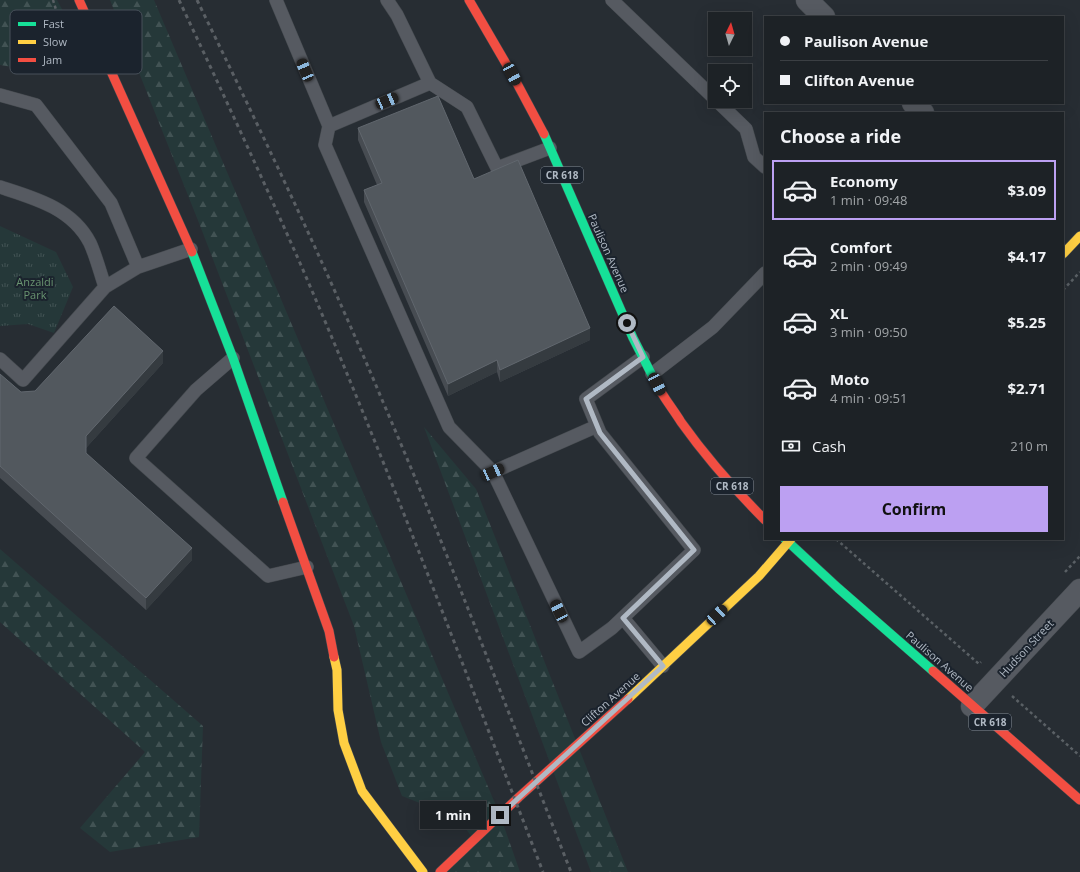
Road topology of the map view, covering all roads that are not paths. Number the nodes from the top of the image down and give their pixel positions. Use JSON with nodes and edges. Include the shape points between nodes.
{"nodes":[{"id":1,"x":80,"y":0,"type":"edge"},
{"id":2,"x":276,"y":0,"type":"edge"},
{"id":3,"x":387,"y":0,"type":"edge"},
{"id":4,"x":469,"y":0,"type":"edge"},
{"id":5,"x":612,"y":0,"type":"edge"},
{"id":6,"x":807,"y":0,"type":"edge"},
{"id":7,"x":83,"y":10,"type":"edge"},
{"id":8,"x":823,"y":16,"type":"edge"},
{"id":9,"x":112,"y":74,"type":"edge"},
{"id":10,"x":430,"y":83,"type":"junction"},
{"id":11,"x":708,"y":92,"type":"edge"},
{"id":12,"x":0,"y":95,"type":"edge"},
{"id":13,"x":914,"y":104,"type":"edge"},
{"id":14,"x":724,"y":108,"type":"edge"},
{"id":15,"x":922,"y":112,"type":"edge"},
{"id":16,"x":329,"y":126,"type":"junction"},
{"id":17,"x":550,"y":148,"type":"junction"},
{"id":18,"x":764,"y":166,"type":"edge"},
{"id":19,"x":0,"y":187,"type":"edge"},
{"id":20,"x":190,"y":249,"type":"junction"},
{"id":21,"x":138,"y":267,"type":"junction"},
{"id":22,"x":764,"y":275,"type":"edge"},
{"id":23,"x":105,"y":287,"type":"junction"},
{"id":24,"x":643,"y":357,"type":"junction"},
{"id":25,"x":233,"y":358,"type":"junction"},
{"id":26,"x":0,"y":359,"type":"edge"},
{"id":27,"x":652,"y":374,"type":"junction"},
{"id":28,"x":597,"y":426,"type":"junction"},
{"id":29,"x":493,"y":472,"type":"junction"},
{"id":30,"x":764,"y":519,"type":"edge"},
{"id":31,"x":788,"y":540,"type":"edge"},
{"id":32,"x":307,"y":567,"type":"junction"},
{"id":33,"x":1080,"y":590,"type":"edge"},
{"id":34,"x":623,"y":618,"type":"junction"},
{"id":35,"x":663,"y":666,"type":"junction"},
{"id":36,"x":972,"y":706,"type":"junction"},
{"id":37,"x":1080,"y":800,"type":"edge"},
{"id":38,"x":423,"y":872,"type":"edge"},
{"id":39,"x":440,"y":872,"type":"edge"}],
"edges":[{"from":1,"to":7,"type":"main road"},
{"from":2,"to":16,"type":"lane"},
{"from":3,"to":10,"type":"lane"},
{"from":4,"to":17,"type":"main road","name":"Paulison Avenue","number":"CR 618","via":[[512,74]]},
{"from":5,"to":11,"type":"lane"},
{"from":6,"to":8,"type":"street"},
{"from":9,"to":20,"type":"main road"},
{"from":10,"to":16,"type":"lane"},
{"from":10,"to":17,"type":"lane","via":[[467,107],[497,168]]},
{"from":12,"to":21,"type":"lane","via":[[36,105],[111,203]]},
{"from":13,"to":15,"type":"street"},
{"from":14,"to":18,"type":"lane","via":[[746,129],[754,157]]},
{"from":16,"to":29,"type":"lane","via":[[325,145],[449,427]]},
{"from":17,"to":24,"type":"main road","name":"Paulison Avenue","number":"CR 618"},
{"from":19,"to":23,"type":"lane","via":[[44,202],[74,222],[90,243]]},
{"from":20,"to":21,"type":"lane"},
{"from":20,"to":25,"type":"main road"},
{"from":21,"to":23,"type":"lane"},
{"from":22,"to":27,"type":"lane","via":[[713,327]]},
{"from":23,"to":26,"type":"lane","via":[[23,380]]},
{"from":24,"to":27,"type":"main road","name":"Paulison Avenue","number":"CR 618"},
{"from":24,"to":28,"type":"lane","via":[[586,399]]},
{"from":25,"to":32,"type":"main road"},
{"from":25,"to":32,"type":"lane","via":[[196,390],[136,458],[268,576]]},
{"from":27,"to":30,"type":"main road","name":"Paulison Avenue","number":"CR 618","via":[[662,394],[701,450]]},
{"from":28,"to":29,"type":"lane"},
{"from":28,"to":34,"type":"lane","via":[[694,550]]},
{"from":29,"to":34,"type":"lane","via":[[578,652]]},
{"from":31,"to":35,"type":"main road","name":"Clifton Avenue","via":[[761,574]]},
{"from":31,"to":36,"type":"main road","name":"Paulison Avenue","number":"CR 618"},
{"from":32,"to":38,"type":"main road","via":[[329,631],[337,670],[338,710],[346,750],[362,791]]},
{"from":33,"to":36,"type":"street","name":"Hudson Street"},
{"from":34,"to":35,"type":"lane"},
{"from":35,"to":39,"type":"main road","name":"Clifton Avenue"},
{"from":36,"to":37,"type":"main road","name":"Paulison Avenue","number":"CR 618"}]}
